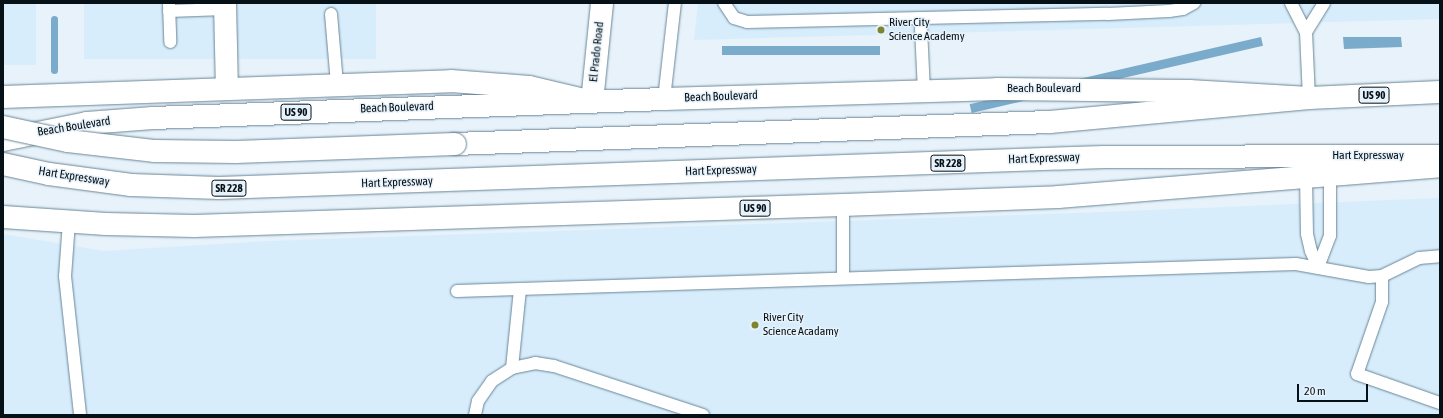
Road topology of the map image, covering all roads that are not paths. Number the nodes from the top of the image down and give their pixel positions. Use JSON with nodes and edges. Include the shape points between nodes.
{"nodes":[{"id":1,"x":602,"y":3,"type":"edge"},
{"id":2,"x":675,"y":3,"type":"edge"},
{"id":3,"x":724,"y":3,"type":"edge"},
{"id":4,"x":1194,"y":3,"type":"edge"},
{"id":5,"x":1291,"y":3,"type":"edge"},
{"id":6,"x":1324,"y":3,"type":"edge"},
{"id":7,"x":225,"y":6,"type":"edge"},
{"id":8,"x":169,"y":7,"type":"edge"},
{"id":9,"x":331,"y":14,"type":"dead end"},
{"id":10,"x":921,"y":23,"type":"junction"},
{"id":11,"x":1306,"y":32,"type":"junction"},
{"id":12,"x":170,"y":42,"type":"dead end"},
{"id":13,"x":336,"y":84,"type":"junction"},
{"id":14,"x":227,"y":88,"type":"junction"},
{"id":15,"x":924,"y":91,"type":"junction"},
{"id":16,"x":1440,"y":92,"type":"edge"},
{"id":17,"x":3,"y":97,"type":"edge"},
{"id":18,"x":1309,"y":98,"type":"junction"},
{"id":19,"x":664,"y":99,"type":"junction"},
{"id":20,"x":592,"y":102,"type":"junction"},
{"id":21,"x":3,"y":127,"type":"edge"},
{"id":22,"x":3,"y":140,"type":"edge"},
{"id":23,"x":1440,"y":156,"type":"edge"},
{"id":24,"x":3,"y":164,"type":"edge"},
{"id":25,"x":1440,"y":166,"type":"edge"},
{"id":26,"x":1330,"y":175,"type":"junction"},
{"id":27,"x":1306,"y":177,"type":"junction"},
{"id":28,"x":842,"y":206,"type":"junction"},
{"id":29,"x":3,"y":217,"type":"edge"},
{"id":30,"x":69,"y":222,"type":"junction"},
{"id":31,"x":1440,"y":256,"type":"edge"},
{"id":32,"x":1318,"y":267,"type":"junction"},
{"id":33,"x":1382,"y":276,"type":"junction"},
{"id":34,"x":843,"y":278,"type":"junction"},
{"id":35,"x":520,"y":289,"type":"junction"},
{"id":36,"x":457,"y":291,"type":"dead end"},
{"id":37,"x":512,"y":368,"type":"junction"},
{"id":38,"x":1440,"y":403,"type":"edge"},
{"id":39,"x":80,"y":415,"type":"edge"},
{"id":40,"x":475,"y":415,"type":"edge"},
{"id":41,"x":703,"y":415,"type":"edge"}],
"edges":[{"from":1,"to":20,"type":"main road","name":"El Prado Road"},
{"from":2,"to":19,"type":"lane"},
{"from":3,"to":10,"type":"lane","via":[[734,18],[747,22]]},
{"from":4,"to":10,"type":"lane","via":[[1183,9],[1169,11]]},
{"from":5,"to":11,"type":"lane"},
{"from":6,"to":11,"type":"lane"},
{"from":7,"to":8,"type":"lane"},
{"from":7,"to":14,"type":"main road"},
{"from":8,"to":12,"type":"lane"},
{"from":9,"to":13,"type":"lane"},
{"from":10,"to":15,"type":"lane"},
{"from":11,"to":18,"type":"lane"},
{"from":13,"to":14,"type":"main road"},
{"from":13,"to":20,"type":"main road","via":[[451,81],[487,83],[547,91]]},
{"from":14,"to":17,"type":"main road"},
{"from":15,"to":18,"type":"main road","name":"Beach Boulevard","number":"US 90","via":[[1103,89]]},
{"from":15,"to":19,"type":"main road","name":"Beach Boulevard","number":"US 90"},
{"from":16,"to":18,"type":"main road","name":"Beach Boulevard","number":"US 90"},
{"from":18,"to":21,"type":"main road","bridge":true,"via":[[1050,122],[177,152],[68,141]]},
{"from":19,"to":20,"type":"main road","name":"Beach Boulevard","number":"US 90"},
{"from":20,"to":22,"type":"main road","name":"Beach Boulevard","number":"US 90","via":[[153,118],[87,123]]},
{"from":23,"to":24,"type":"main road","name":"Hart Expressway","number":"SR 228","via":[[1104,157],[174,188],[89,180]]},
{"from":25,"to":26,"type":"main road","number":"US 90"},
{"from":26,"to":27,"type":"main road","number":"US 90"},
{"from":26,"to":32,"type":"lane","via":[[1330,236]]},
{"from":27,"to":28,"type":"main road","number":"US 90","via":[[1058,197]]},
{"from":27,"to":32,"type":"lane","via":[[1307,234],[1312,256]]},
{"from":28,"to":30,"type":"main road","number":"US 90","via":[[237,225]]},
{"from":28,"to":34,"type":"lane"},
{"from":29,"to":30,"type":"main road","number":"US 90"},
{"from":30,"to":39,"type":"lane","via":[[65,276]]},
{"from":31,"to":33,"type":"lane","via":[[1419,258]]},
{"from":32,"to":33,"type":"lane","via":[[1353,276]]},
{"from":32,"to":34,"type":"lane","via":[[1296,264]]},
{"from":33,"to":38,"type":"lane","via":[[1382,302],[1357,374]]},
{"from":34,"to":35,"type":"lane"},
{"from":35,"to":36,"type":"lane"},
{"from":35,"to":37,"type":"lane"},
{"from":37,"to":40,"type":"lane","via":[[492,381],[478,401]]},
{"from":37,"to":41,"type":"lane","via":[[535,363],[554,366]]}]}
